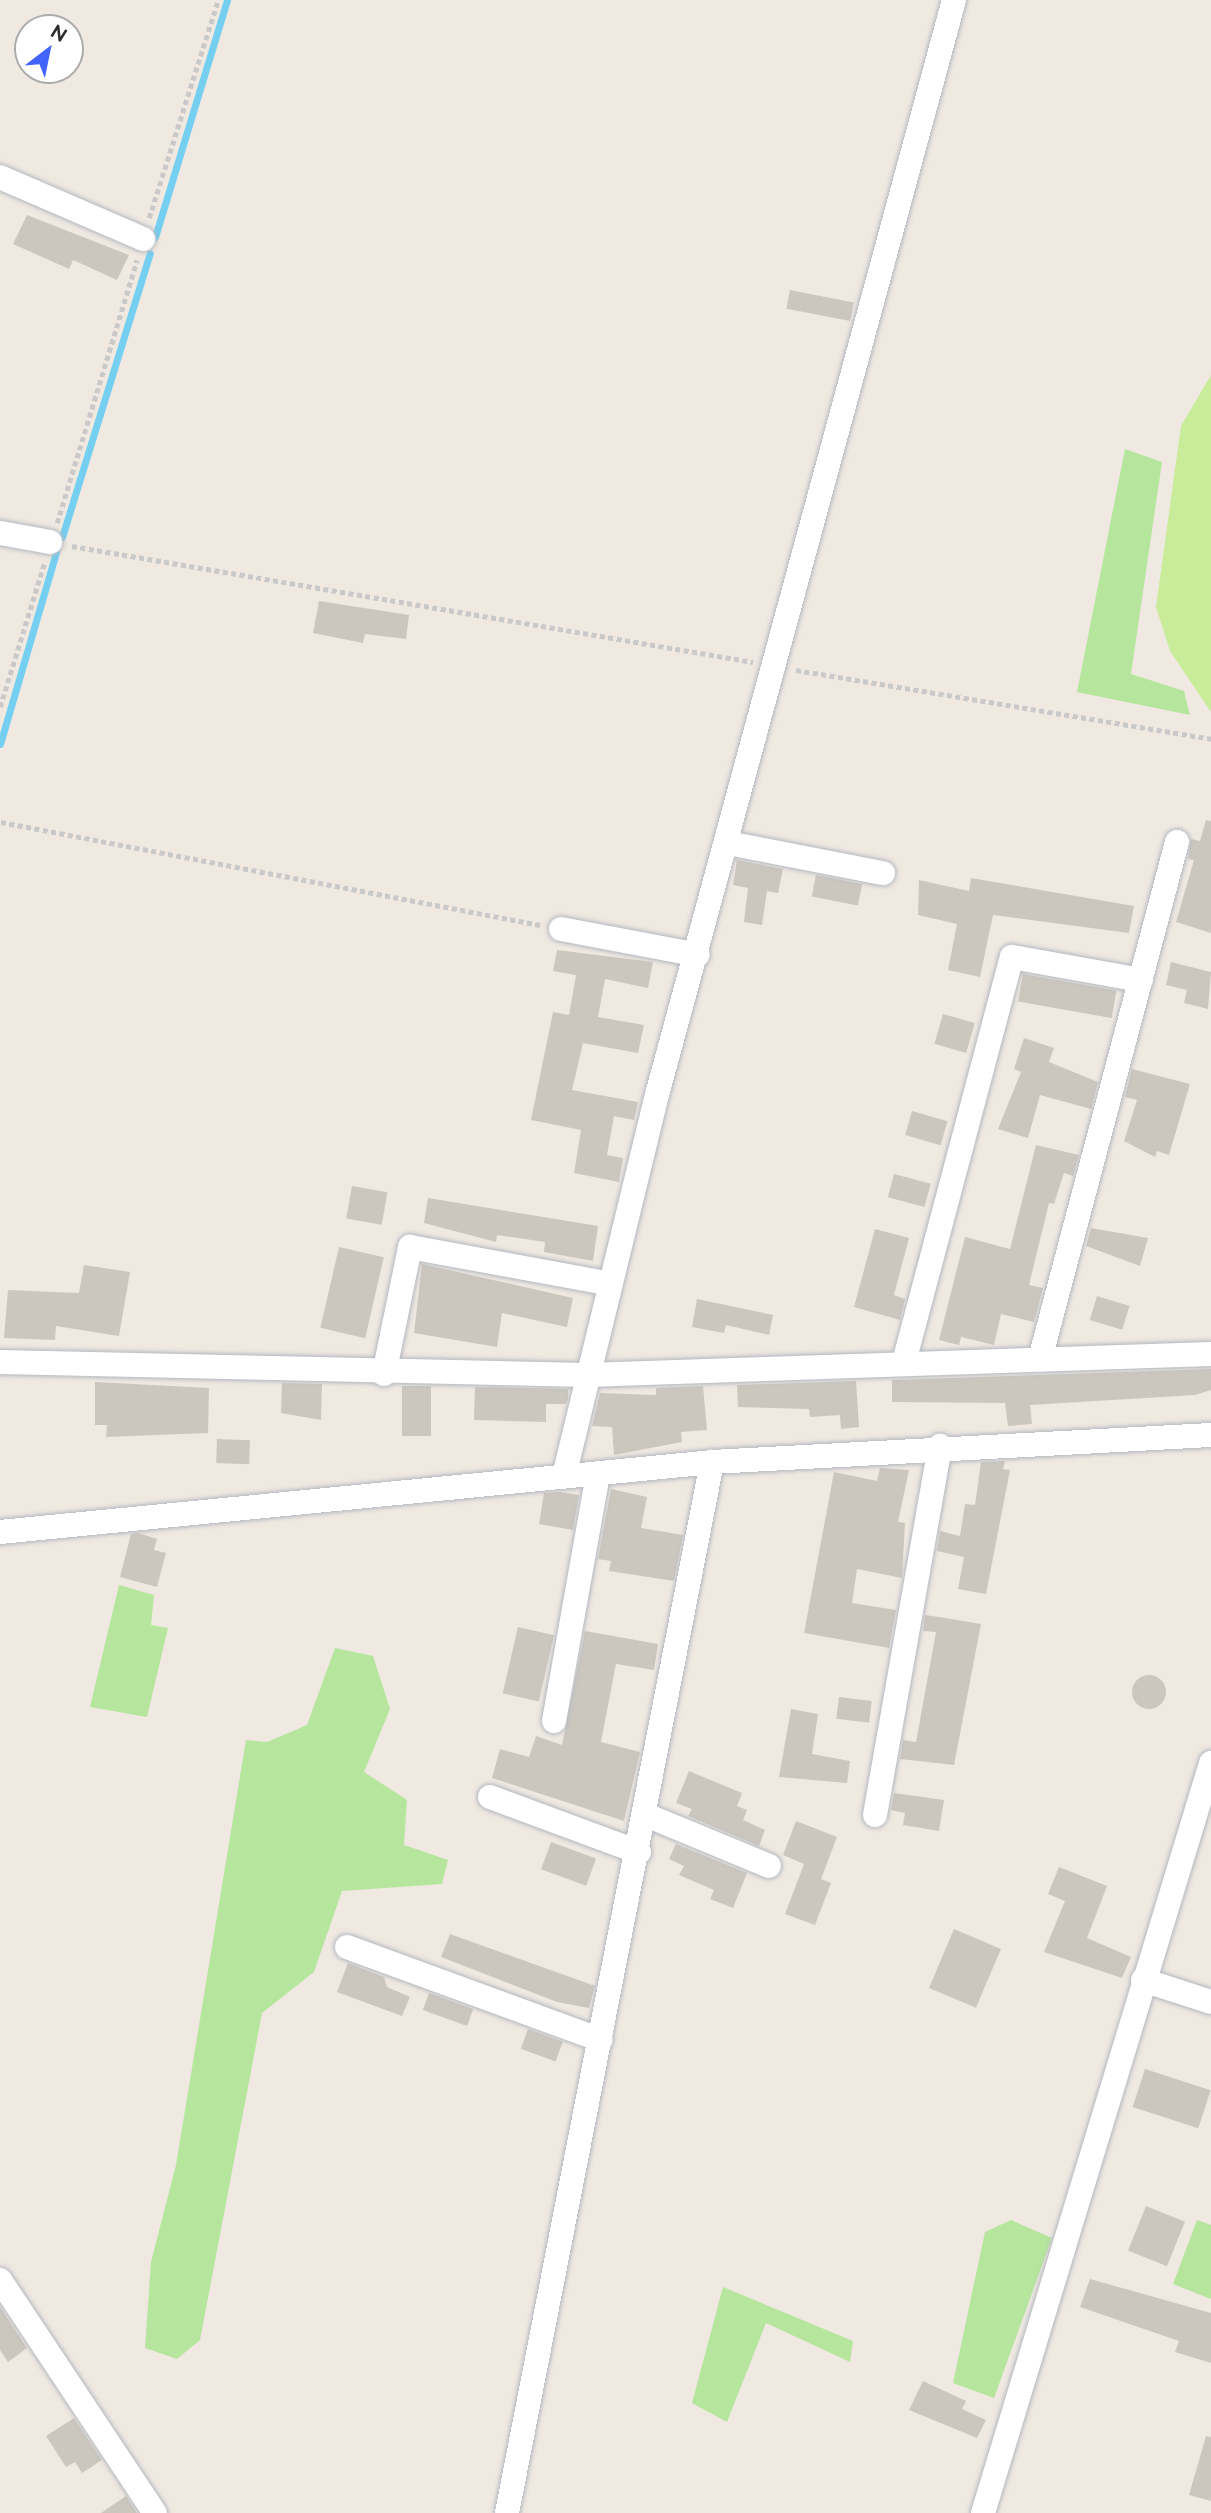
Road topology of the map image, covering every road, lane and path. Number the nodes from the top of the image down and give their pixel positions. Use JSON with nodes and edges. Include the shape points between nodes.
{"nodes":[{"id":1,"x":218,"y":0,"type":"edge"},
{"id":2,"x":954,"y":0,"type":"edge"},
{"id":3,"x":0,"y":177,"type":"edge"},
{"id":4,"x":143,"y":239,"type":"junction"},
{"id":5,"x":0,"y":533,"type":"edge"},
{"id":6,"x":50,"y":542,"type":"junction"},
{"id":7,"x":774,"y":666,"type":"junction"},
{"id":8,"x":0,"y":708,"type":"edge"},
{"id":9,"x":1211,"y":739,"type":"edge"},
{"id":10,"x":1,"y":822,"type":"edge"},
{"id":11,"x":1177,"y":842,"type":"dead end"},
{"id":12,"x":728,"y":843,"type":"junction"},
{"id":13,"x":883,"y":873,"type":"dead end"},
{"id":14,"x":561,"y":929,"type":"joint"},
{"id":15,"x":698,"y":955,"type":"junction"},
{"id":16,"x":1141,"y":980,"type":"junction"},
{"id":17,"x":607,"y":1283,"type":"junction"},
{"id":18,"x":1211,"y":1354,"type":"edge"},
{"id":19,"x":1040,"y":1359,"type":"junction"},
{"id":20,"x":0,"y":1362,"type":"edge"},
{"id":21,"x":904,"y":1362,"type":"junction"},
{"id":22,"x":384,"y":1374,"type":"junction"},
{"id":23,"x":587,"y":1375,"type":"junction"},
{"id":24,"x":1211,"y":1435,"type":"edge"},
{"id":25,"x":940,"y":1446,"type":"junction"},
{"id":26,"x":712,"y":1462,"type":"junction"},
{"id":27,"x":598,"y":1474,"type":"junction"},
{"id":28,"x":564,"y":1476,"type":"junction"},
{"id":29,"x":0,"y":1532,"type":"edge"},
{"id":30,"x":554,"y":1721,"type":"dead end"},
{"id":31,"x":1211,"y":1763,"type":"edge"},
{"id":32,"x":490,"y":1797,"type":"dead end"},
{"id":33,"x":646,"y":1815,"type":"junction"},
{"id":34,"x":875,"y":1815,"type":"dead end"},
{"id":35,"x":639,"y":1852,"type":"junction"},
{"id":36,"x":769,"y":1866,"type":"dead end"},
{"id":37,"x":347,"y":1947,"type":"dead end"},
{"id":38,"x":1143,"y":1980,"type":"junction"},
{"id":39,"x":1211,"y":2002,"type":"edge"},
{"id":40,"x":601,"y":2040,"type":"junction"},
{"id":41,"x":0,"y":2280,"type":"edge"},
{"id":42,"x":156,"y":2513,"type":"edge"},
{"id":43,"x":507,"y":2513,"type":"edge"},
{"id":44,"x":982,"y":2513,"type":"edge"}],
"edges":[{"from":1,"to":4,"type":"path"},
{"from":2,"to":7,"type":"street"},
{"from":3,"to":4,"type":"street"},
{"from":4,"to":6,"type":"path"},
{"from":5,"to":6,"type":"street"},
{"from":6,"to":7,"type":"path"},
{"from":6,"to":8,"type":"path"},
{"from":7,"to":9,"type":"path"},
{"from":7,"to":12,"type":"street"},
{"from":10,"to":14,"type":"path"},
{"from":11,"to":16,"type":"street"},
{"from":12,"to":13,"type":"street"},
{"from":12,"to":15,"type":"street"},
{"from":14,"to":15,"type":"street"},
{"from":15,"to":17,"type":"street"},
{"from":16,"to":19,"type":"street"},
{"from":16,"to":21,"type":"street","via":[[1012,957]]},
{"from":17,"to":22,"type":"street","via":[[410,1247]]},
{"from":17,"to":23,"type":"street"},
{"from":18,"to":19,"type":"street"},
{"from":19,"to":21,"type":"street"},
{"from":20,"to":22,"type":"street"},
{"from":21,"to":23,"type":"street"},
{"from":22,"to":23,"type":"street"},
{"from":23,"to":28,"type":"street"},
{"from":24,"to":25,"type":"street"},
{"from":25,"to":26,"type":"street"},
{"from":25,"to":34,"type":"street"},
{"from":26,"to":27,"type":"street"},
{"from":26,"to":33,"type":"street"},
{"from":27,"to":28,"type":"street"},
{"from":27,"to":30,"type":"street"},
{"from":28,"to":29,"type":"street"},
{"from":31,"to":38,"type":"street"},
{"from":32,"to":35,"type":"street"},
{"from":33,"to":35,"type":"street"},
{"from":33,"to":36,"type":"street"},
{"from":35,"to":40,"type":"street"},
{"from":37,"to":40,"type":"street"},
{"from":38,"to":39,"type":"street"},
{"from":38,"to":44,"type":"street"},
{"from":40,"to":43,"type":"street"},
{"from":41,"to":42,"type":"street"}]}
